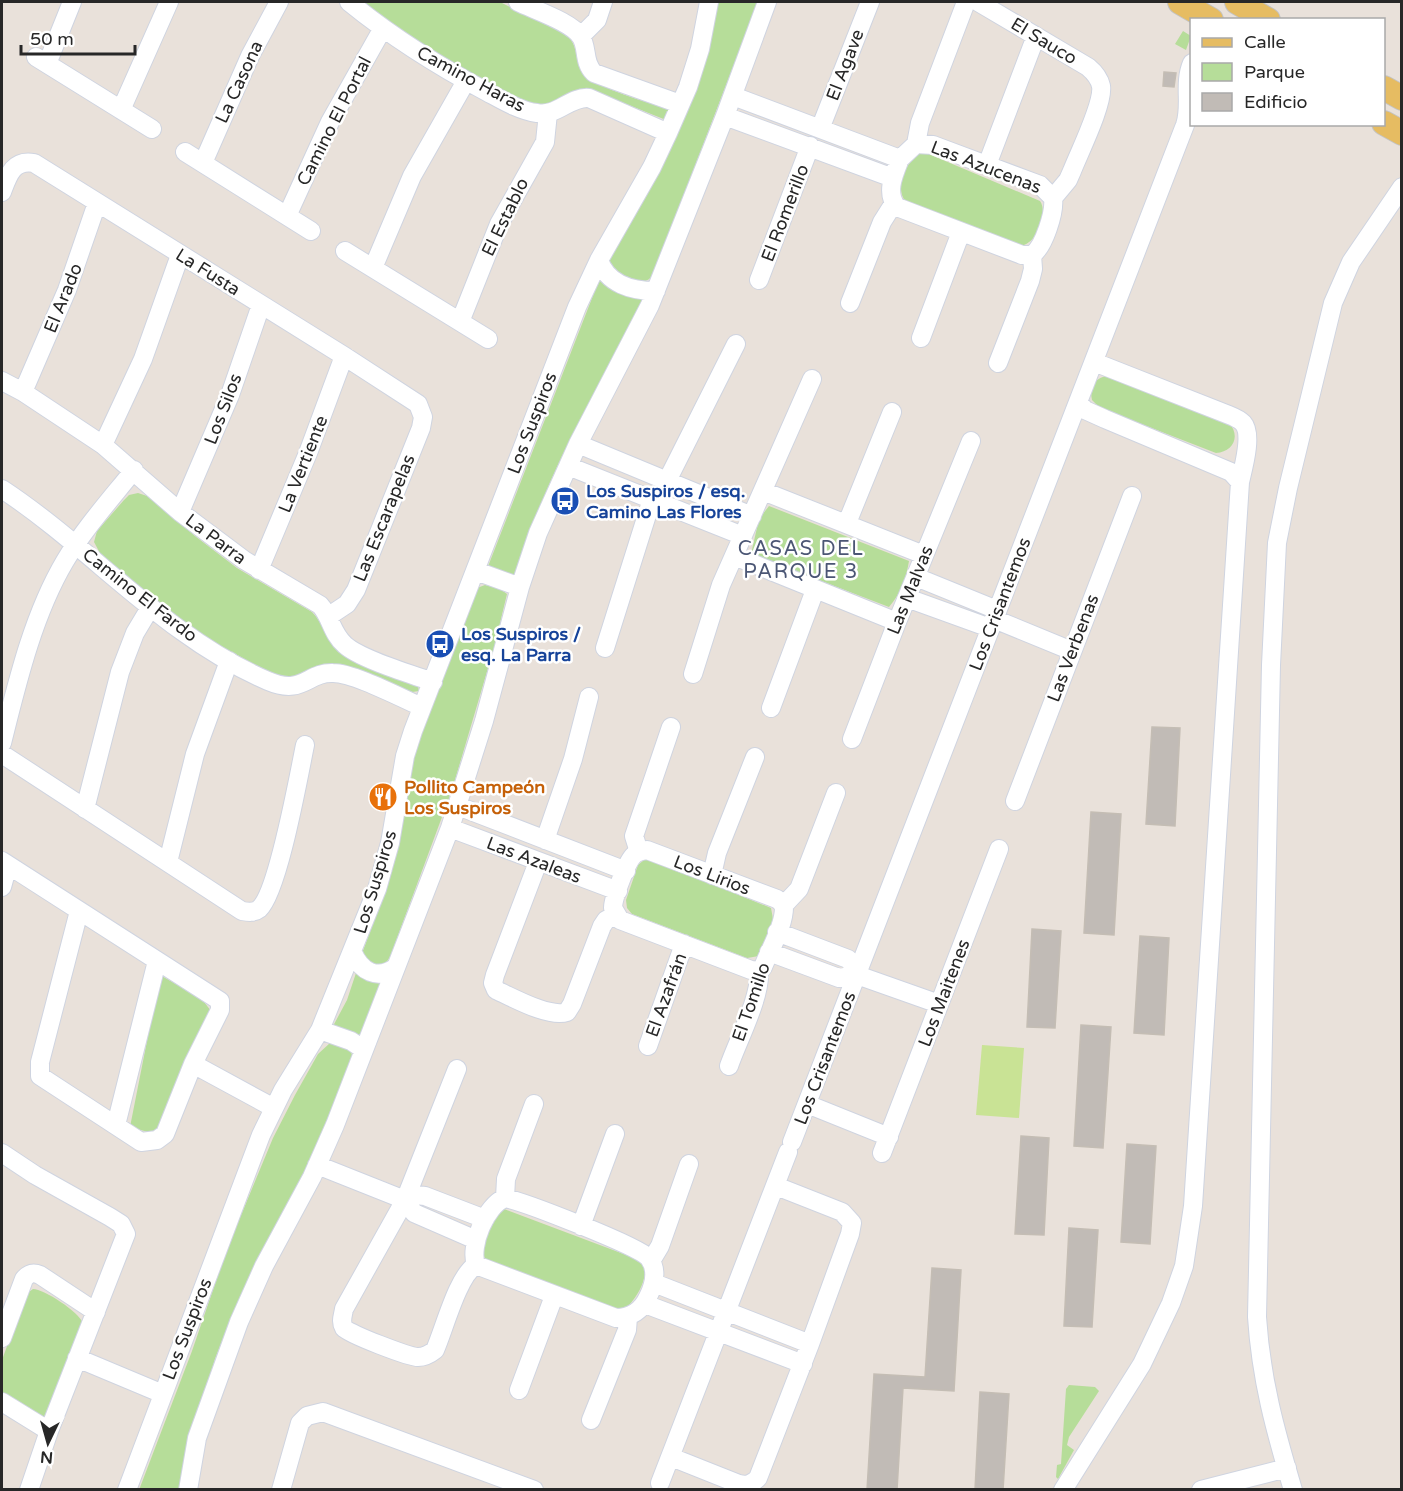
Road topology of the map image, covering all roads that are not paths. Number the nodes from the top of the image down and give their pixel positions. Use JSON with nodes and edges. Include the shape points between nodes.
{"nodes":[{"id":1,"x":72,"y":2,"type":"edge"},
{"id":2,"x":169,"y":2,"type":"edge"},
{"id":3,"x":279,"y":2,"type":"edge"},
{"id":4,"x":349,"y":2,"type":"edge"},
{"id":5,"x":518,"y":2,"type":"edge"},
{"id":6,"x":603,"y":2,"type":"edge"},
{"id":7,"x":709,"y":2,"type":"edge"},
{"id":8,"x":767,"y":2,"type":"edge"},
{"id":9,"x":870,"y":2,"type":"edge"},
{"id":10,"x":966,"y":2,"type":"edge"},
{"id":11,"x":978,"y":2,"type":"edge"},
{"id":12,"x":1180,"y":2,"type":"edge"},
{"id":13,"x":1237,"y":2,"type":"edge"},
{"id":14,"x":1208,"y":18,"type":"edge"},
{"id":15,"x":1265,"y":18,"type":"edge"},
{"id":16,"x":383,"y":28,"type":"junction"},
{"id":17,"x":581,"y":36,"type":"junction"},
{"id":18,"x":1035,"y":36,"type":"junction"},
{"id":19,"x":1190,"y":67,"type":"edge"},
{"id":20,"x":466,"y":81,"type":"junction"},
{"id":21,"x":1385,"y":89,"type":"edge"},
{"id":22,"x":733,"y":96,"type":"junction"},
{"id":23,"x":1401,"y":98,"type":"edge"},
{"id":24,"x":680,"y":104,"type":"junction"},
{"id":25,"x":121,"y":110,"type":"junction"},
{"id":26,"x":548,"y":113,"type":"junction"},
{"id":27,"x":725,"y":116,"type":"junction"},
{"id":28,"x":1385,"y":124,"type":"edge"},
{"id":29,"x":152,"y":129,"type":"dead end"},
{"id":30,"x":820,"y":129,"type":"junction"},
{"id":31,"x":668,"y":133,"type":"junction"},
{"id":32,"x":1401,"y":134,"type":"edge"},
{"id":33,"x":916,"y":144,"type":"junction"},
{"id":34,"x":810,"y":146,"type":"junction"},
{"id":35,"x":185,"y":152,"type":"dead end"},
{"id":36,"x":900,"y":159,"type":"junction"},
{"id":37,"x":203,"y":164,"type":"junction"},
{"id":38,"x":987,"y":165,"type":"junction"},
{"id":39,"x":893,"y":178,"type":"junction"},
{"id":40,"x":1401,"y":187,"type":"edge"},
{"id":41,"x":2,"y":192,"type":"edge"},
{"id":42,"x":1053,"y":198,"type":"junction"},
{"id":43,"x":97,"y":202,"type":"junction"},
{"id":44,"x":894,"y":203,"type":"junction"},
{"id":45,"x":287,"y":216,"type":"junction"},
{"id":46,"x":311,"y":231,"type":"dead end"},
{"id":47,"x":961,"y":232,"type":"junction"},
{"id":48,"x":345,"y":251,"type":"dead end"},
{"id":49,"x":180,"y":255,"type":"junction"},
{"id":50,"x":1032,"y":255,"type":"junction"},
{"id":51,"x":599,"y":260,"type":"junction"},
{"id":52,"x":373,"y":268,"type":"junction"},
{"id":53,"x":759,"y":280,"type":"dead end"},
{"id":54,"x":656,"y":291,"type":"junction"},
{"id":55,"x":850,"y":303,"type":"dead end"},
{"id":56,"x":261,"y":305,"type":"junction"},
{"id":57,"x":460,"y":322,"type":"junction"},
{"id":58,"x":921,"y":338,"type":"dead end"},
{"id":59,"x":488,"y":339,"type":"dead end"},
{"id":60,"x":736,"y":344,"type":"dead end"},
{"id":61,"x":344,"y":356,"type":"junction"},
{"id":62,"x":1094,"y":362,"type":"junction"},
{"id":63,"x":998,"y":363,"type":"dead end"},
{"id":64,"x":812,"y":379,"type":"dead end"},
{"id":65,"x":2,"y":381,"type":"edge"},
{"id":66,"x":23,"y":392,"type":"junction"},
{"id":67,"x":1079,"y":403,"type":"junction"},
{"id":68,"x":422,"y":410,"type":"joint"},
{"id":69,"x":892,"y":412,"type":"dead end"},
{"id":70,"x":971,"y":441,"type":"dead end"},
{"id":71,"x":578,"y":444,"type":"junction"},
{"id":72,"x":103,"y":445,"type":"junction"},
{"id":73,"x":568,"y":466,"type":"junction"},
{"id":74,"x":134,"y":470,"type":"junction"},
{"id":75,"x":667,"y":481,"type":"junction"},
{"id":76,"x":1240,"y":482,"type":"junction"},
{"id":77,"x":2,"y":489,"type":"edge"},
{"id":78,"x":762,"y":491,"type":"junction"},
{"id":79,"x":1132,"y":496,"type":"dead end"},
{"id":80,"x":652,"y":499,"type":"junction"},
{"id":81,"x":180,"y":512,"type":"junction"},
{"id":82,"x":752,"y":516,"type":"junction"},
{"id":83,"x":847,"y":523,"type":"junction"},
{"id":84,"x":743,"y":536,"type":"junction"},
{"id":85,"x":75,"y":544,"type":"junction"},
{"id":86,"x":924,"y":555,"type":"junction"},
{"id":87,"x":734,"y":556,"type":"junction"},
{"id":88,"x":259,"y":570,"type":"junction"},
{"id":89,"x":476,"y":571,"type":"junction"},
{"id":90,"x":916,"y":577,"type":"junction"},
{"id":91,"x":520,"y":587,"type":"junction"},
{"id":92,"x":815,"y":590,"type":"junction"},
{"id":93,"x":907,"y":598,"type":"junction"},
{"id":94,"x":150,"y":608,"type":"junction"},
{"id":95,"x":329,"y":616,"type":"junction"},
{"id":96,"x":994,"y":619,"type":"junction"},
{"id":97,"x":897,"y":622,"type":"junction"},
{"id":98,"x":605,"y":648,"type":"dead end"},
{"id":99,"x":1072,"y":651,"type":"junction"},
{"id":100,"x":229,"y":661,"type":"junction"},
{"id":101,"x":693,"y":674,"type":"dead end"},
{"id":102,"x":433,"y":682,"type":"junction"},
{"id":103,"x":589,"y":697,"type":"dead end"},
{"id":104,"x":422,"y":707,"type":"junction"},
{"id":105,"x":771,"y":708,"type":"dead end"},
{"id":106,"x":670,"y":727,"type":"dead end"},
{"id":107,"x":852,"y":739,"type":"dead end"},
{"id":108,"x":2,"y":743,"type":"edge"},
{"id":109,"x":305,"y":745,"type":"dead end"},
{"id":110,"x":2,"y":754,"type":"edge"},
{"id":111,"x":755,"y":757,"type":"dead end"},
{"id":112,"x":836,"y":793,"type":"dead end"},
{"id":113,"x":1015,"y":801,"type":"dead end"},
{"id":114,"x":458,"y":806,"type":"junction"},
{"id":115,"x":85,"y":809,"type":"junction"},
{"id":116,"x":450,"y":828,"type":"junction"},
{"id":117,"x":545,"y":840,"type":"junction"},
{"id":118,"x":999,"y":849,"type":"dead end"},
{"id":119,"x":639,"y":852,"type":"junction"},
{"id":120,"x":168,"y":862,"type":"junction"},
{"id":121,"x":538,"y":862,"type":"junction"},
{"id":122,"x":5,"y":863,"type":"edge"},
{"id":123,"x":626,"y":871,"type":"junction"},
{"id":124,"x":712,"y":875,"type":"junction"},
{"id":125,"x":2,"y":887,"type":"edge"},
{"id":126,"x":618,"y":891,"type":"junction"},
{"id":127,"x":784,"y":905,"type":"junction"},
{"id":128,"x":79,"y":911,"type":"junction"},
{"id":129,"x":616,"y":915,"type":"junction"},
{"id":130,"x":777,"y":932,"type":"junction"},
{"id":131,"x":684,"y":945,"type":"junction"},
{"id":132,"x":769,"y":952,"type":"junction"},
{"id":133,"x":352,"y":953,"type":"junction"},
{"id":134,"x":157,"y":961,"type":"junction"},
{"id":135,"x":396,"y":967,"type":"junction"},
{"id":136,"x":759,"y":971,"type":"junction"},
{"id":137,"x":857,"y":975,"type":"junction"},
{"id":138,"x":939,"y":1004,"type":"junction"},
{"id":139,"x":320,"y":1030,"type":"junction"},
{"id":140,"x":648,"y":1046,"type":"dead end"},
{"id":141,"x":363,"y":1049,"type":"junction"},
{"id":142,"x":193,"y":1064,"type":"junction"},
{"id":143,"x":729,"y":1066,"type":"dead end"},
{"id":144,"x":457,"y":1069,"type":"dead end"},
{"id":145,"x":534,"y":1104,"type":"dead end"},
{"id":146,"x":807,"y":1104,"type":"junction"},
{"id":147,"x":274,"y":1108,"type":"junction"},
{"id":148,"x":116,"y":1125,"type":"junction"},
{"id":149,"x":615,"y":1134,"type":"dead end"},
{"id":150,"x":2,"y":1153,"type":"edge"},
{"id":151,"x":689,"y":1164,"type":"dead end"},
{"id":152,"x":317,"y":1165,"type":"junction"},
{"id":153,"x":776,"y":1186,"type":"junction"},
{"id":154,"x":505,"y":1198,"type":"junction"},
{"id":155,"x":405,"y":1200,"type":"junction"},
{"id":156,"x":485,"y":1219,"type":"junction"},
{"id":157,"x":580,"y":1226,"type":"junction"},
{"id":158,"x":477,"y":1240,"type":"junction"},
{"id":159,"x":651,"y":1262,"type":"junction"},
{"id":160,"x":476,"y":1265,"type":"junction"},
{"id":161,"x":654,"y":1282,"type":"junction"},
{"id":162,"x":554,"y":1296,"type":"junction"},
{"id":163,"x":645,"y":1304,"type":"junction"},
{"id":164,"x":96,"y":1312,"type":"junction"},
{"id":165,"x":727,"y":1312,"type":"junction"},
{"id":166,"x":628,"y":1317,"type":"junction"},
{"id":167,"x":719,"y":1332,"type":"junction"},
{"id":168,"x":2,"y":1338,"type":"edge"},
{"id":169,"x":810,"y":1344,"type":"junction"},
{"id":170,"x":77,"y":1358,"type":"junction"},
{"id":171,"x":803,"y":1364,"type":"junction"},
{"id":172,"x":519,"y":1390,"type":"dead end"},
{"id":173,"x":163,"y":1394,"type":"junction"},
{"id":174,"x":2,"y":1402,"type":"edge"},
{"id":175,"x":591,"y":1420,"type":"dead end"},
{"id":176,"x":49,"y":1431,"type":"junction"},
{"id":177,"x":670,"y":1457,"type":"junction"},
{"id":178,"x":1287,"y":1468,"type":"junction"},
{"id":179,"x":660,"y":1483,"type":"dead end"},
{"id":180,"x":285,"y":1488,"type":"edge"},
{"id":181,"x":29,"y":1490,"type":"edge"},
{"id":182,"x":127,"y":1490,"type":"edge"},
{"id":183,"x":188,"y":1490,"type":"edge"},
{"id":184,"x":534,"y":1490,"type":"edge"},
{"id":185,"x":1063,"y":1490,"type":"edge"},
{"id":186,"x":1201,"y":1490,"type":"edge"},
{"id":187,"x":1293,"y":1490,"type":"edge"}],
"edges":[{"from":1,"to":25,"type":"street","via":[[42,61]]},
{"from":2,"to":25,"type":"street"},
{"from":3,"to":37,"type":"street","name":"La Casona","via":[[246,65]]},
{"from":4,"to":16,"type":"street","name":"Camino Haras"},
{"from":5,"to":17,"type":"street","via":[[571,27]]},
{"from":6,"to":17,"type":"street","via":[[597,20]]},
{"from":7,"to":24,"type":"street","name":"Los Suspiros","via":[[703,38]]},
{"from":8,"to":22,"type":"street"},
{"from":9,"to":30,"type":"street","name":"El Agave"},
{"from":10,"to":33,"type":"street","via":[[920,123]]},
{"from":11,"to":18,"type":"street","name":"El Sauco"},
{"from":12,"to":14,"type":"main road"},
{"from":13,"to":15,"type":"main road"},
{"from":16,"to":20,"type":"street","name":"Camino Haras"},
{"from":16,"to":45,"type":"street","name":"Camino El Portal","via":[[330,122]]},
{"from":17,"to":24,"type":"street","via":[[594,73]]},
{"from":18,"to":38,"type":"street"},
{"from":18,"to":42,"type":"street","name":"El Sauco","via":[[1088,67],[1101,87],[1099,103],[1072,171]]},
{"from":19,"to":62,"type":"street","name":"Los Crisantemos","via":[[1185,125]]},
{"from":20,"to":26,"type":"street","name":"Camino Haras","via":[[520,108]]},
{"from":20,"to":52,"type":"street","via":[[412,176]]},
{"from":21,"to":23,"type":"main road"},
{"from":22,"to":27,"type":"street"},
{"from":22,"to":30,"type":"street"},
{"from":24,"to":31,"type":"street","name":"Los Suspiros"},
{"from":25,"to":29,"type":"street"},
{"from":26,"to":31,"type":"street","name":"Camino Haras","via":[[589,98]]},
{"from":26,"to":57,"type":"street","name":"El Establo","via":[[545,142],[499,224]]},
{"from":27,"to":34,"type":"street"},
{"from":27,"to":54,"type":"street"},
{"from":28,"to":32,"type":"main road"},
{"from":30,"to":36,"type":"street"},
{"from":31,"to":51,"type":"street","name":"Los Suspiros"},
{"from":33,"to":36,"type":"street","name":"Las Azucenas"},
{"from":33,"to":38,"type":"street","name":"Las Azucenas","via":[[933,145]]},
{"from":34,"to":39,"type":"street"},
{"from":34,"to":53,"type":"street","name":"El Romerillo"},
{"from":35,"to":37,"type":"street"},
{"from":36,"to":39,"type":"street"},
{"from":37,"to":45,"type":"street"},
{"from":38,"to":42,"type":"street","name":"Las Azucenas","via":[[1040,185]]},
{"from":39,"to":44,"type":"street"},
{"from":40,"to":178,"type":"street","via":[[1351,262],[1333,303],[1277,543],[1257,1317],[1266,1394]]},
{"from":41,"to":43,"type":"street","name":"La Fusta","via":[[13,169],[28,162]]},
{"from":42,"to":50,"type":"street","via":[[1054,209],[1041,245]]},
{"from":43,"to":49,"type":"street","name":"La Fusta"},
{"from":43,"to":66,"type":"street","name":"El Arado","via":[[67,290]]},
{"from":44,"to":47,"type":"street"},
{"from":44,"to":55,"type":"street","via":[[882,222]]},
{"from":45,"to":46,"type":"street"},
{"from":47,"to":50,"type":"street","via":[[1022,255]]},
{"from":47,"to":58,"type":"street"},
{"from":48,"to":52,"type":"street"},
{"from":49,"to":56,"type":"street","name":"La Fusta"},
{"from":49,"to":72,"type":"street","via":[[143,359]]},
{"from":50,"to":63,"type":"street","via":[[1030,281]]},
{"from":51,"to":54,"type":"street","via":[[616,282],[636,290]]},
{"from":51,"to":89,"type":"street","name":"Los Suspiros","via":[[534,416]]},
{"from":52,"to":57,"type":"street"},
{"from":54,"to":71,"type":"street"},
{"from":56,"to":61,"type":"street","name":"La Fusta"},
{"from":56,"to":81,"type":"street","name":"Los Silos","via":[[221,416]]},
{"from":57,"to":59,"type":"street"},
{"from":60,"to":75,"type":"street"},
{"from":61,"to":68,"type":"street","name":"La Fusta"},
{"from":61,"to":88,"type":"street","name":"La Vertiente"},
{"from":62,"to":67,"type":"street","name":"Los Crisantemos"},
{"from":62,"to":76,"type":"street","via":[[1240,421],[1247,434]]},
{"from":64,"to":78,"type":"street"},
{"from":65,"to":66,"type":"street","name":"La Parra"},
{"from":66,"to":72,"type":"street","name":"La Parra"},
{"from":67,"to":76,"type":"street","via":[[1085,410],[1231,472]]},
{"from":67,"to":96,"type":"street","name":"Los Crisantemos"},
{"from":68,"to":95,"type":"street","name":"Las Escarapelas","via":[[421,428],[356,590],[347,604]]},
{"from":69,"to":83,"type":"street"},
{"from":70,"to":86,"type":"street","name":"Las Malvas"},
{"from":71,"to":73,"type":"street"},
{"from":71,"to":75,"type":"street"},
{"from":72,"to":74,"type":"street","name":"La Parra"},
{"from":73,"to":80,"type":"street"},
{"from":73,"to":91,"type":"street","via":[[538,533]]},
{"from":74,"to":81,"type":"street","name":"La Parra"},
{"from":74,"to":85,"type":"street"},
{"from":75,"to":82,"type":"street"},
{"from":76,"to":185,"type":"street","via":[[1193,1206],[1187,1249],[1176,1292],[1142,1364]]},
{"from":77,"to":85,"type":"street","name":"Camino El Fardo"},
{"from":78,"to":82,"type":"street"},
{"from":78,"to":83,"type":"street"},
{"from":79,"to":99,"type":"street","name":"Las Verbenas"},
{"from":80,"to":84,"type":"street"},
{"from":80,"to":98,"type":"street"},
{"from":81,"to":88,"type":"street","name":"La Parra"},
{"from":82,"to":84,"type":"street"},
{"from":83,"to":86,"type":"street"},
{"from":84,"to":87,"type":"street"},
{"from":85,"to":94,"type":"street","name":"Camino El Fardo"},
{"from":85,"to":108,"type":"street","via":[[41,613]]},
{"from":86,"to":90,"type":"street","name":"Las Malvas"},
{"from":87,"to":92,"type":"street"},
{"from":87,"to":101,"type":"street"},
{"from":88,"to":95,"type":"street","name":"La Parra","via":[[312,599]]},
{"from":89,"to":91,"type":"street"},
{"from":89,"to":102,"type":"street","name":"Los Suspiros"},
{"from":90,"to":93,"type":"street","name":"Las Malvas"},
{"from":90,"to":96,"type":"street"},
{"from":91,"to":114,"type":"street"},
{"from":92,"to":97,"type":"street"},
{"from":92,"to":105,"type":"street"},
{"from":93,"to":96,"type":"street"},
{"from":93,"to":97,"type":"street","name":"Las Malvas"},
{"from":94,"to":100,"type":"street","name":"Camino El Fardo"},
{"from":94,"to":115,"type":"street","via":[[120,672]]},
{"from":95,"to":102,"type":"street","name":"La Parra","via":[[338,637],[351,649]]},
{"from":96,"to":99,"type":"street"},
{"from":96,"to":137,"type":"street","name":"Los Crisantemos"},
{"from":97,"to":107,"type":"street","name":"Las Malvas"},
{"from":99,"to":113,"type":"street","name":"Las Verbenas"},
{"from":100,"to":104,"type":"street","name":"Camino El Fardo","via":[[270,682],[287,686],[326,673],[341,674]]},
{"from":100,"to":120,"type":"street","via":[[195,754]]},
{"from":102,"to":104,"type":"street","name":"Los Suspiros"},
{"from":103,"to":117,"type":"street"},
{"from":104,"to":133,"type":"street","name":"Los Suspiros","via":[[405,756],[386,861]]},
{"from":106,"to":119,"type":"street","via":[[634,836]]},
{"from":109,"to":120,"type":"street","via":[[280,857],[261,908],[255,912],[242,911]]},
{"from":110,"to":115,"type":"street"},
{"from":111,"to":124,"type":"street"},
{"from":112,"to":127,"type":"street","via":[[799,889]]},
{"from":114,"to":116,"type":"street"},
{"from":114,"to":117,"type":"street","name":"Las Azaleas"},
{"from":115,"to":120,"type":"street"},
{"from":116,"to":121,"type":"street","name":"Las Azaleas"},
{"from":116,"to":135,"type":"street"},
{"from":117,"to":123,"type":"street","name":"Las Azaleas"},
{"from":118,"to":138,"type":"street","name":"Los Maitenes"},
{"from":119,"to":123,"type":"street","via":[[631,858]]},
{"from":119,"to":124,"type":"street","name":"Los Lirios","via":[[651,851]]},
{"from":121,"to":126,"type":"street","name":"Las Azaleas"},
{"from":121,"to":129,"type":"street","via":[[495,975],[496,990],[549,1012],[567,1012],[602,926]]},
{"from":122,"to":125,"type":"street"},
{"from":122,"to":128,"type":"street"},
{"from":123,"to":126,"type":"street"},
{"from":124,"to":127,"type":"street","name":"Los Lirios"},
{"from":126,"to":129,"type":"street","via":[[613,905]]},
{"from":127,"to":130,"type":"street","name":"El Tomillo"},
{"from":128,"to":134,"type":"street"},
{"from":128,"to":148,"type":"street","via":[[40,1062],[40,1076]]},
{"from":129,"to":131,"type":"street"},
{"from":130,"to":132,"type":"street","name":"El Tomillo"},
{"from":130,"to":137,"type":"street","via":[[848,959]]},
{"from":131,"to":136,"type":"street"},
{"from":131,"to":140,"type":"street","name":"El Azafrán"},
{"from":132,"to":136,"type":"street","name":"El Tomillo"},
{"from":132,"to":137,"type":"street","via":[[839,978]]},
{"from":133,"to":135,"type":"street","via":[[359,965],[371,973],[385,974]]},
{"from":133,"to":139,"type":"street","name":"Los Suspiros"},
{"from":134,"to":142,"type":"street","via":[[220,1001],[220,1011]]},
{"from":134,"to":148,"type":"street"},
{"from":135,"to":141,"type":"street"},
{"from":136,"to":143,"type":"street","name":"El Tomillo","via":[[756,996]]},
{"from":137,"to":138,"type":"street"},
{"from":137,"to":146,"type":"street","name":"Los Crisantemos"},
{"from":138,"to":146,"type":"street","name":"Los Maitenes","via":[[885,1145]]},
{"from":139,"to":141,"type":"street"},
{"from":139,"to":147,"type":"street","name":"Los Suspiros"},
{"from":141,"to":152,"type":"street"},
{"from":142,"to":147,"type":"street"},
{"from":142,"to":148,"type":"street","via":[[165,1134],[157,1140],[141,1142]]},
{"from":144,"to":155,"type":"street"},
{"from":145,"to":154,"type":"street","via":[[506,1179]]},
{"from":146,"to":153,"type":"street","name":"Los Crisantemos"},
{"from":147,"to":173,"type":"street","name":"Los Suspiros"},
{"from":149,"to":157,"type":"street"},
{"from":150,"to":164,"type":"street","via":[[124,1229],[125,1239]]},
{"from":151,"to":159,"type":"street"},
{"from":152,"to":155,"type":"street"},
{"from":152,"to":183,"type":"street","via":[[238,1322],[197,1438]]},
{"from":153,"to":165,"type":"street","name":"Los Crisantemos"},
{"from":153,"to":169,"type":"street","via":[[842,1212],[852,1223]]},
{"from":154,"to":156,"type":"street","via":[[491,1206]]},
{"from":154,"to":157,"type":"street"},
{"from":155,"to":156,"type":"street","via":[[425,1196]]},
{"from":155,"to":158,"type":"street","via":[[414,1213]]},
{"from":155,"to":160,"type":"street","via":[[344,1309],[342,1323],[346,1330],[415,1357],[431,1354],[463,1280]]},
{"from":156,"to":158,"type":"street"},
{"from":157,"to":159,"type":"street","via":[[641,1252]]},
{"from":158,"to":160,"type":"street","via":[[473,1254]]},
{"from":159,"to":161,"type":"street"},
{"from":160,"to":162,"type":"street"},
{"from":161,"to":163,"type":"street"},
{"from":161,"to":165,"type":"street"},
{"from":162,"to":166,"type":"street","via":[[608,1316]]},
{"from":162,"to":172,"type":"street"},
{"from":163,"to":166,"type":"street"},
{"from":163,"to":167,"type":"street"},
{"from":164,"to":168,"type":"street","via":[[34,1273],[24,1279]]},
{"from":164,"to":170,"type":"street"},
{"from":165,"to":167,"type":"street","name":"Los Crisantemos"},
{"from":165,"to":169,"type":"street"},
{"from":166,"to":175,"type":"street","via":[[627,1330]]},
{"from":167,"to":171,"type":"street"},
{"from":167,"to":177,"type":"street","name":"Los Crisantemos"},
{"from":169,"to":171,"type":"street"},
{"from":170,"to":173,"type":"street"},
{"from":170,"to":176,"type":"street"},
{"from":171,"to":177,"type":"street","via":[[753,1483],[739,1484]]},
{"from":173,"to":182,"type":"street","name":"Los Suspiros"},
{"from":174,"to":176,"type":"street"},
{"from":176,"to":181,"type":"street"},
{"from":177,"to":179,"type":"street","name":"Los Crisantemos"},
{"from":178,"to":186,"type":"street"},
{"from":178,"to":187,"type":"street"},
{"from":180,"to":184,"type":"street","via":[[300,1423],[307,1416],[323,1412]]}]}
